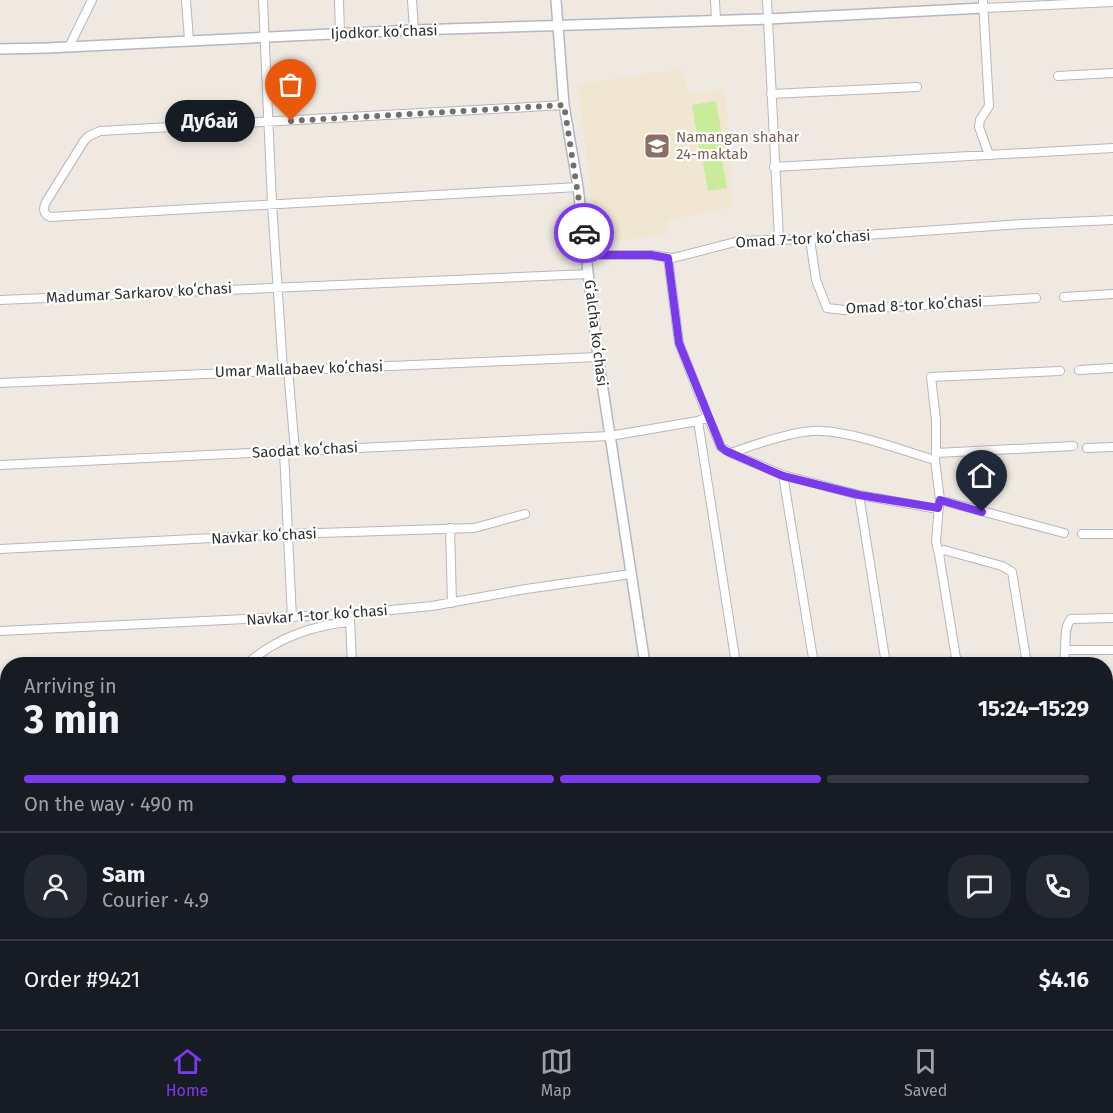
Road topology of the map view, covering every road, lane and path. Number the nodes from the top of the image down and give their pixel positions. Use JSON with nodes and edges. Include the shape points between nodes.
{"nodes":[{"id":1,"x":92,"y":0,"type":"edge"},
{"id":2,"x":186,"y":0,"type":"edge"},
{"id":3,"x":263,"y":0,"type":"edge"},
{"id":4,"x":339,"y":0,"type":"edge"},
{"id":5,"x":412,"y":0,"type":"edge"},
{"id":6,"x":556,"y":0,"type":"edge"},
{"id":7,"x":715,"y":0,"type":"edge"},
{"id":8,"x":767,"y":0,"type":"edge"},
{"id":9,"x":1061,"y":2,"type":"edge"},
{"id":10,"x":1113,"y":2,"type":"edge"},
{"id":11,"x":983,"y":4,"type":"edge"},
{"id":12,"x":768,"y":19,"type":"junction"},
{"id":13,"x":716,"y":21,"type":"junction"},
{"id":14,"x":557,"y":27,"type":"junction"},
{"id":15,"x":414,"y":30,"type":"junction"},
{"id":16,"x":340,"y":34,"type":"junction"},
{"id":17,"x":264,"y":37,"type":"junction"},
{"id":18,"x":189,"y":40,"type":"junction"},
{"id":19,"x":69,"y":47,"type":"junction"},
{"id":20,"x":0,"y":48,"type":"edge"},
{"id":21,"x":1113,"y":73,"type":"edge"},
{"id":22,"x":1058,"y":76,"type":"dead end"},
{"id":23,"x":917,"y":87,"type":"dead end"},
{"id":24,"x":771,"y":94,"type":"junction"},
{"id":25,"x":564,"y":105,"type":"junction"},
{"id":26,"x":268,"y":122,"type":"junction"},
{"id":27,"x":1113,"y":148,"type":"edge"},
{"id":28,"x":989,"y":155,"type":"junction"},
{"id":29,"x":774,"y":167,"type":"junction"},
{"id":30,"x":578,"y":187,"type":"junction"},
{"id":31,"x":272,"y":203,"type":"junction"},
{"id":32,"x":1113,"y":220,"type":"edge"},
{"id":33,"x":779,"y":239,"type":"junction"},
{"id":34,"x":810,"y":239,"type":"junction"},
{"id":35,"x":586,"y":255,"type":"junction"},
{"id":36,"x":668,"y":258,"type":"junction"},
{"id":37,"x":588,"y":274,"type":"junction"},
{"id":38,"x":278,"y":286,"type":"junction"},
{"id":39,"x":1113,"y":294,"type":"edge"},
{"id":40,"x":1064,"y":297,"type":"dead end"},
{"id":41,"x":1036,"y":298,"type":"dead end"},
{"id":42,"x":0,"y":300,"type":"edge"},
{"id":43,"x":598,"y":357,"type":"junction"},
{"id":44,"x":1113,"y":368,"type":"edge"},
{"id":45,"x":286,"y":369,"type":"junction"},
{"id":46,"x":1078,"y":370,"type":"dead end"},
{"id":47,"x":1060,"y":371,"type":"dead end"},
{"id":48,"x":0,"y":383,"type":"edge"},
{"id":49,"x":708,"y":417,"type":"junction"},
{"id":50,"x":698,"y":421,"type":"junction"},
{"id":51,"x":610,"y":436,"type":"junction"},
{"id":52,"x":1073,"y":446,"type":"dead end"},
{"id":53,"x":1113,"y":447,"type":"edge"},
{"id":54,"x":1087,"y":448,"type":"dead end"},
{"id":55,"x":295,"y":450,"type":"junction"},
{"id":56,"x":284,"y":451,"type":"junction"},
{"id":57,"x":731,"y":453,"type":"junction"},
{"id":58,"x":935,"y":456,"type":"junction"},
{"id":59,"x":0,"y":465,"type":"edge"},
{"id":60,"x":783,"y":476,"type":"junction"},
{"id":61,"x":859,"y":495,"type":"junction"},
{"id":62,"x":939,"y":504,"type":"junction"},
{"id":63,"x":525,"y":514,"type":"dead end"},
{"id":64,"x":450,"y":528,"type":"junction"},
{"id":65,"x":1064,"y":532,"type":"dead end"},
{"id":66,"x":288,"y":534,"type":"junction"},
{"id":67,"x":1082,"y":534,"type":"dead end"},
{"id":68,"x":1113,"y":534,"type":"edge"},
{"id":69,"x":0,"y":549,"type":"edge"},
{"id":70,"x":939,"y":554,"type":"junction"},
{"id":71,"x":632,"y":574,"type":"junction"},
{"id":72,"x":452,"y":603,"type":"junction"},
{"id":73,"x":292,"y":618,"type":"junction"},
{"id":74,"x":350,"y":618,"type":"junction"},
{"id":75,"x":1113,"y":618,"type":"edge"},
{"id":76,"x":0,"y":632,"type":"edge"},
{"id":77,"x":1065,"y":650,"type":"junction"},
{"id":78,"x":1113,"y":650,"type":"edge"},
{"id":79,"x":255,"y":657,"type":"edge"},
{"id":80,"x":352,"y":657,"type":"edge"},
{"id":81,"x":644,"y":657,"type":"edge"},
{"id":82,"x":735,"y":657,"type":"edge"},
{"id":83,"x":813,"y":657,"type":"edge"},
{"id":84,"x":885,"y":657,"type":"edge"},
{"id":85,"x":956,"y":657,"type":"edge"},
{"id":86,"x":1026,"y":657,"type":"edge"},
{"id":87,"x":1064,"y":657,"type":"edge"}],
"edges":[{"from":1,"to":19,"type":"street"},
{"from":2,"to":18,"type":"street"},
{"from":3,"to":17,"type":"street"},
{"from":4,"to":16,"type":"street"},
{"from":5,"to":15,"type":"street"},
{"from":6,"to":14,"type":"street","name":"Gʻalcha koʻchasi"},
{"from":7,"to":13,"type":"street"},
{"from":8,"to":12,"type":"street"},
{"from":9,"to":10,"type":"street"},
{"from":9,"to":11,"type":"street"},
{"from":11,"to":12,"type":"street","name":"Ijodkor koʻchasi"},
{"from":11,"to":28,"type":"street","via":[[989,105],[979,128]]},
{"from":12,"to":13,"type":"street","name":"Ijodkor koʻchasi"},
{"from":12,"to":24,"type":"street"},
{"from":13,"to":14,"type":"street","name":"Ijodkor koʻchasi"},
{"from":14,"to":15,"type":"street","name":"Ijodkor koʻchasi"},
{"from":14,"to":25,"type":"street","name":"Gʻalcha koʻchasi"},
{"from":15,"to":16,"type":"street","name":"Ijodkor koʻchasi"},
{"from":16,"to":17,"type":"street","name":"Ijodkor koʻchasi"},
{"from":17,"to":18,"type":"street","name":"Ijodkor koʻchasi"},
{"from":17,"to":26,"type":"street"},
{"from":18,"to":19,"type":"street","name":"Ijodkor koʻchasi"},
{"from":19,"to":20,"type":"street","name":"Ijodkor koʻchasi"},
{"from":21,"to":22,"type":"street"},
{"from":23,"to":24,"type":"street"},
{"from":24,"to":29,"type":"street"},
{"from":25,"to":26,"type":"street"},
{"from":25,"to":30,"type":"street","name":"Gʻalcha koʻchasi"},
{"from":26,"to":31,"type":"street"},
{"from":26,"to":31,"type":"street","via":[[95,132],[84,141],[44,209],[50,217]]},
{"from":27,"to":28,"type":"street"},
{"from":28,"to":29,"type":"street"},
{"from":29,"to":33,"type":"street"},
{"from":30,"to":31,"type":"street"},
{"from":30,"to":35,"type":"street","name":"Gʻalcha koʻchasi"},
{"from":31,"to":38,"type":"street"},
{"from":32,"to":34,"type":"street","name":"Omad 7-tor koʻchasi"},
{"from":33,"to":34,"type":"street","name":"Omad 7-tor koʻchasi"},
{"from":33,"to":36,"type":"street","name":"Omad 7-tor koʻchasi","via":[[739,241]]},
{"from":34,"to":41,"type":"street","name":"Omad 8-tor koʻchasi","via":[[816,280],[827,308]]},
{"from":35,"to":36,"type":"street","name":"Omad 7-tor koʻchasi"},
{"from":35,"to":37,"type":"street","name":"Gʻalcha koʻchasi"},
{"from":36,"to":49,"type":"street","via":[[679,343]]},
{"from":37,"to":38,"type":"street","name":"Madumar Sarkarov koʻchasi"},
{"from":37,"to":43,"type":"street","name":"Gʻalcha koʻchasi"},
{"from":38,"to":42,"type":"street","name":"Madumar Sarkarov koʻchasi"},
{"from":38,"to":45,"type":"street"},
{"from":39,"to":40,"type":"street"},
{"from":43,"to":45,"type":"street","name":"Umar Mallabaev koʻchasi"},
{"from":43,"to":51,"type":"street","name":"Gʻalcha koʻchasi"},
{"from":44,"to":46,"type":"street"},
{"from":45,"to":48,"type":"street","name":"Umar Mallabaev koʻchasi"},
{"from":45,"to":55,"type":"street"},
{"from":47,"to":58,"type":"street","via":[[932,377]]},
{"from":49,"to":50,"type":"street","name":"Saodat koʻchasi"},
{"from":49,"to":57,"type":"street","via":[[721,447]]},
{"from":50,"to":51,"type":"street","name":"Saodat koʻchasi"},
{"from":50,"to":82,"type":"street"},
{"from":51,"to":55,"type":"street","name":"Saodat koʻchasi"},
{"from":51,"to":71,"type":"street","name":"Gʻalcha koʻchasi"},
{"from":52,"to":58,"type":"street"},
{"from":53,"to":54,"type":"street"},
{"from":55,"to":56,"type":"street","name":"Saodat koʻchasi"},
{"from":56,"to":59,"type":"street","name":"Saodat koʻchasi"},
{"from":56,"to":66,"type":"street"},
{"from":57,"to":58,"type":"street","via":[[821,430]]},
{"from":57,"to":60,"type":"street"},
{"from":58,"to":62,"type":"street"},
{"from":60,"to":61,"type":"street"},
{"from":60,"to":83,"type":"street"},
{"from":61,"to":62,"type":"street"},
{"from":61,"to":84,"type":"street"},
{"from":62,"to":65,"type":"street"},
{"from":62,"to":70,"type":"street"},
{"from":63,"to":64,"type":"street","name":"Navkar koʻchasi","via":[[474,528]]},
{"from":64,"to":66,"type":"street","name":"Navkar koʻchasi"},
{"from":64,"to":72,"type":"street"},
{"from":66,"to":69,"type":"street","name":"Navkar koʻchasi"},
{"from":66,"to":73,"type":"street"},
{"from":67,"to":68,"type":"street"},
{"from":70,"to":85,"type":"street"},
{"from":70,"to":86,"type":"street","via":[[944,550],[1012,572]]},
{"from":71,"to":72,"type":"street","name":"Navkar 1-tor koʻchasi"},
{"from":71,"to":81,"type":"street","name":"Gʻalcha koʻchasi"},
{"from":72,"to":74,"type":"street","name":"Navkar 1-tor koʻchasi"},
{"from":73,"to":74,"type":"street","name":"Navkar 1-tor koʻchasi"},
{"from":73,"to":76,"type":"street","name":"Navkar 1-tor koʻchasi"},
{"from":74,"to":79,"type":"street","via":[[293,635]]},
{"from":74,"to":80,"type":"street"},
{"from":75,"to":77,"type":"street","via":[[1071,619]]},
{"from":77,"to":78,"type":"street"},
{"from":77,"to":87,"type":"street"}]}
